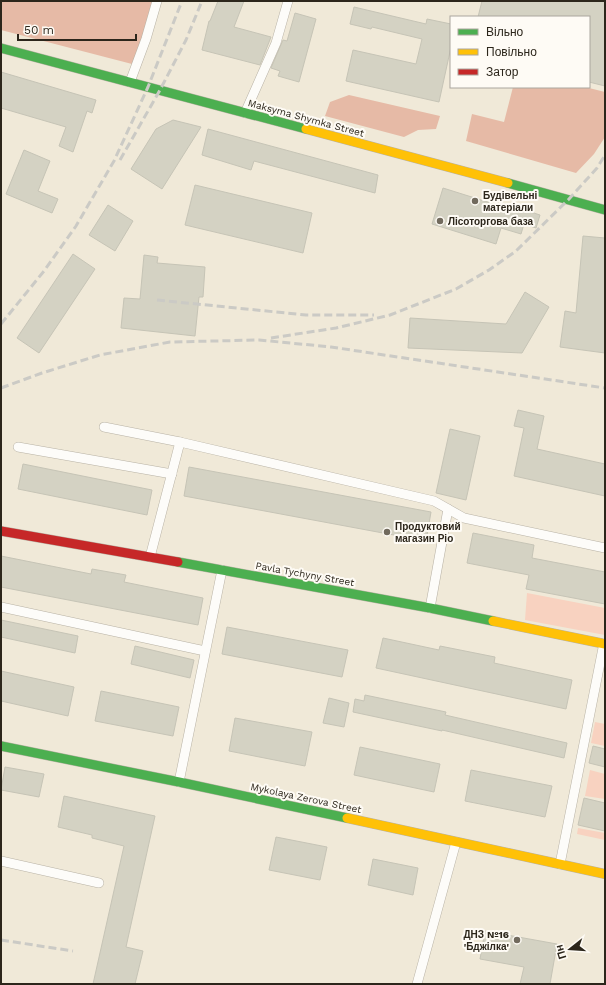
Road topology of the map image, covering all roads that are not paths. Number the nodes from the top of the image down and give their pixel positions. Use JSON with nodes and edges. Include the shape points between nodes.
{"nodes":[{"id":1,"x":157,"y":1,"type":"edge"},
{"id":2,"x":288,"y":1,"type":"edge"},
{"id":3,"x":1,"y":48,"type":"edge"},
{"id":4,"x":130,"y":82,"type":"junction"},
{"id":5,"x":245,"y":113,"type":"junction"},
{"id":6,"x":605,"y":210,"type":"edge"},
{"id":7,"x":104,"y":427,"type":"dead end"},
{"id":8,"x":180,"y":442,"type":"junction"},
{"id":9,"x":18,"y":447,"type":"dead end"},
{"id":10,"x":172,"y":474,"type":"junction"},
{"id":11,"x":448,"y":509,"type":"junction"},
{"id":12,"x":1,"y":531,"type":"edge"},
{"id":13,"x":605,"y":548,"type":"edge"},
{"id":14,"x":150,"y":557,"type":"junction"},
{"id":15,"x":222,"y":570,"type":"junction"},
{"id":16,"x":1,"y":607,"type":"edge"},
{"id":17,"x":430,"y":608,"type":"junction"},
{"id":18,"x":605,"y":644,"type":"edge"},
{"id":19,"x":205,"y":650,"type":"junction"},
{"id":20,"x":1,"y":746,"type":"edge"},
{"id":21,"x":178,"y":782,"type":"junction"},
{"id":22,"x":456,"y":842,"type":"junction"},
{"id":23,"x":1,"y":862,"type":"edge"},
{"id":24,"x":560,"y":864,"type":"junction"},
{"id":25,"x":605,"y":874,"type":"edge"},
{"id":26,"x":99,"y":883,"type":"dead end"},
{"id":27,"x":417,"y":984,"type":"edge"}],
"edges":[{"from":1,"to":4,"type":"lane"},
{"from":2,"to":5,"type":"lane","via":[[276,43]]},
{"from":3,"to":4,"type":"street","name":"Maksyma Shymka Street"},
{"from":4,"to":5,"type":"street","name":"Maksyma Shymka Street"},
{"from":5,"to":6,"type":"street","name":"Maksyma Shymka Street"},
{"from":7,"to":8,"type":"lane"},
{"from":8,"to":10,"type":"lane"},
{"from":8,"to":11,"type":"lane","via":[[434,501]]},
{"from":9,"to":10,"type":"lane"},
{"from":10,"to":14,"type":"lane"},
{"from":11,"to":13,"type":"lane","via":[[464,518]]},
{"from":11,"to":17,"type":"lane"},
{"from":12,"to":14,"type":"street","name":"Pavla Tychyny Street"},
{"from":14,"to":15,"type":"street","name":"Pavla Tychyny Street"},
{"from":15,"to":17,"type":"street","name":"Pavla Tychyny Street"},
{"from":15,"to":19,"type":"lane"},
{"from":16,"to":19,"type":"lane"},
{"from":17,"to":18,"type":"street","name":"Pavla Tychyny Street"},
{"from":18,"to":24,"type":"lane"},
{"from":19,"to":21,"type":"lane"},
{"from":20,"to":21,"type":"street","name":"Mykolaya Zerova Street"},
{"from":21,"to":22,"type":"street","name":"Mykolaya Zerova Street"},
{"from":22,"to":24,"type":"street","name":"Mykolaya Zerova Street"},
{"from":22,"to":27,"type":"lane"},
{"from":23,"to":26,"type":"lane"},
{"from":24,"to":25,"type":"street","name":"Mykolaya Zerova Street"}]}
